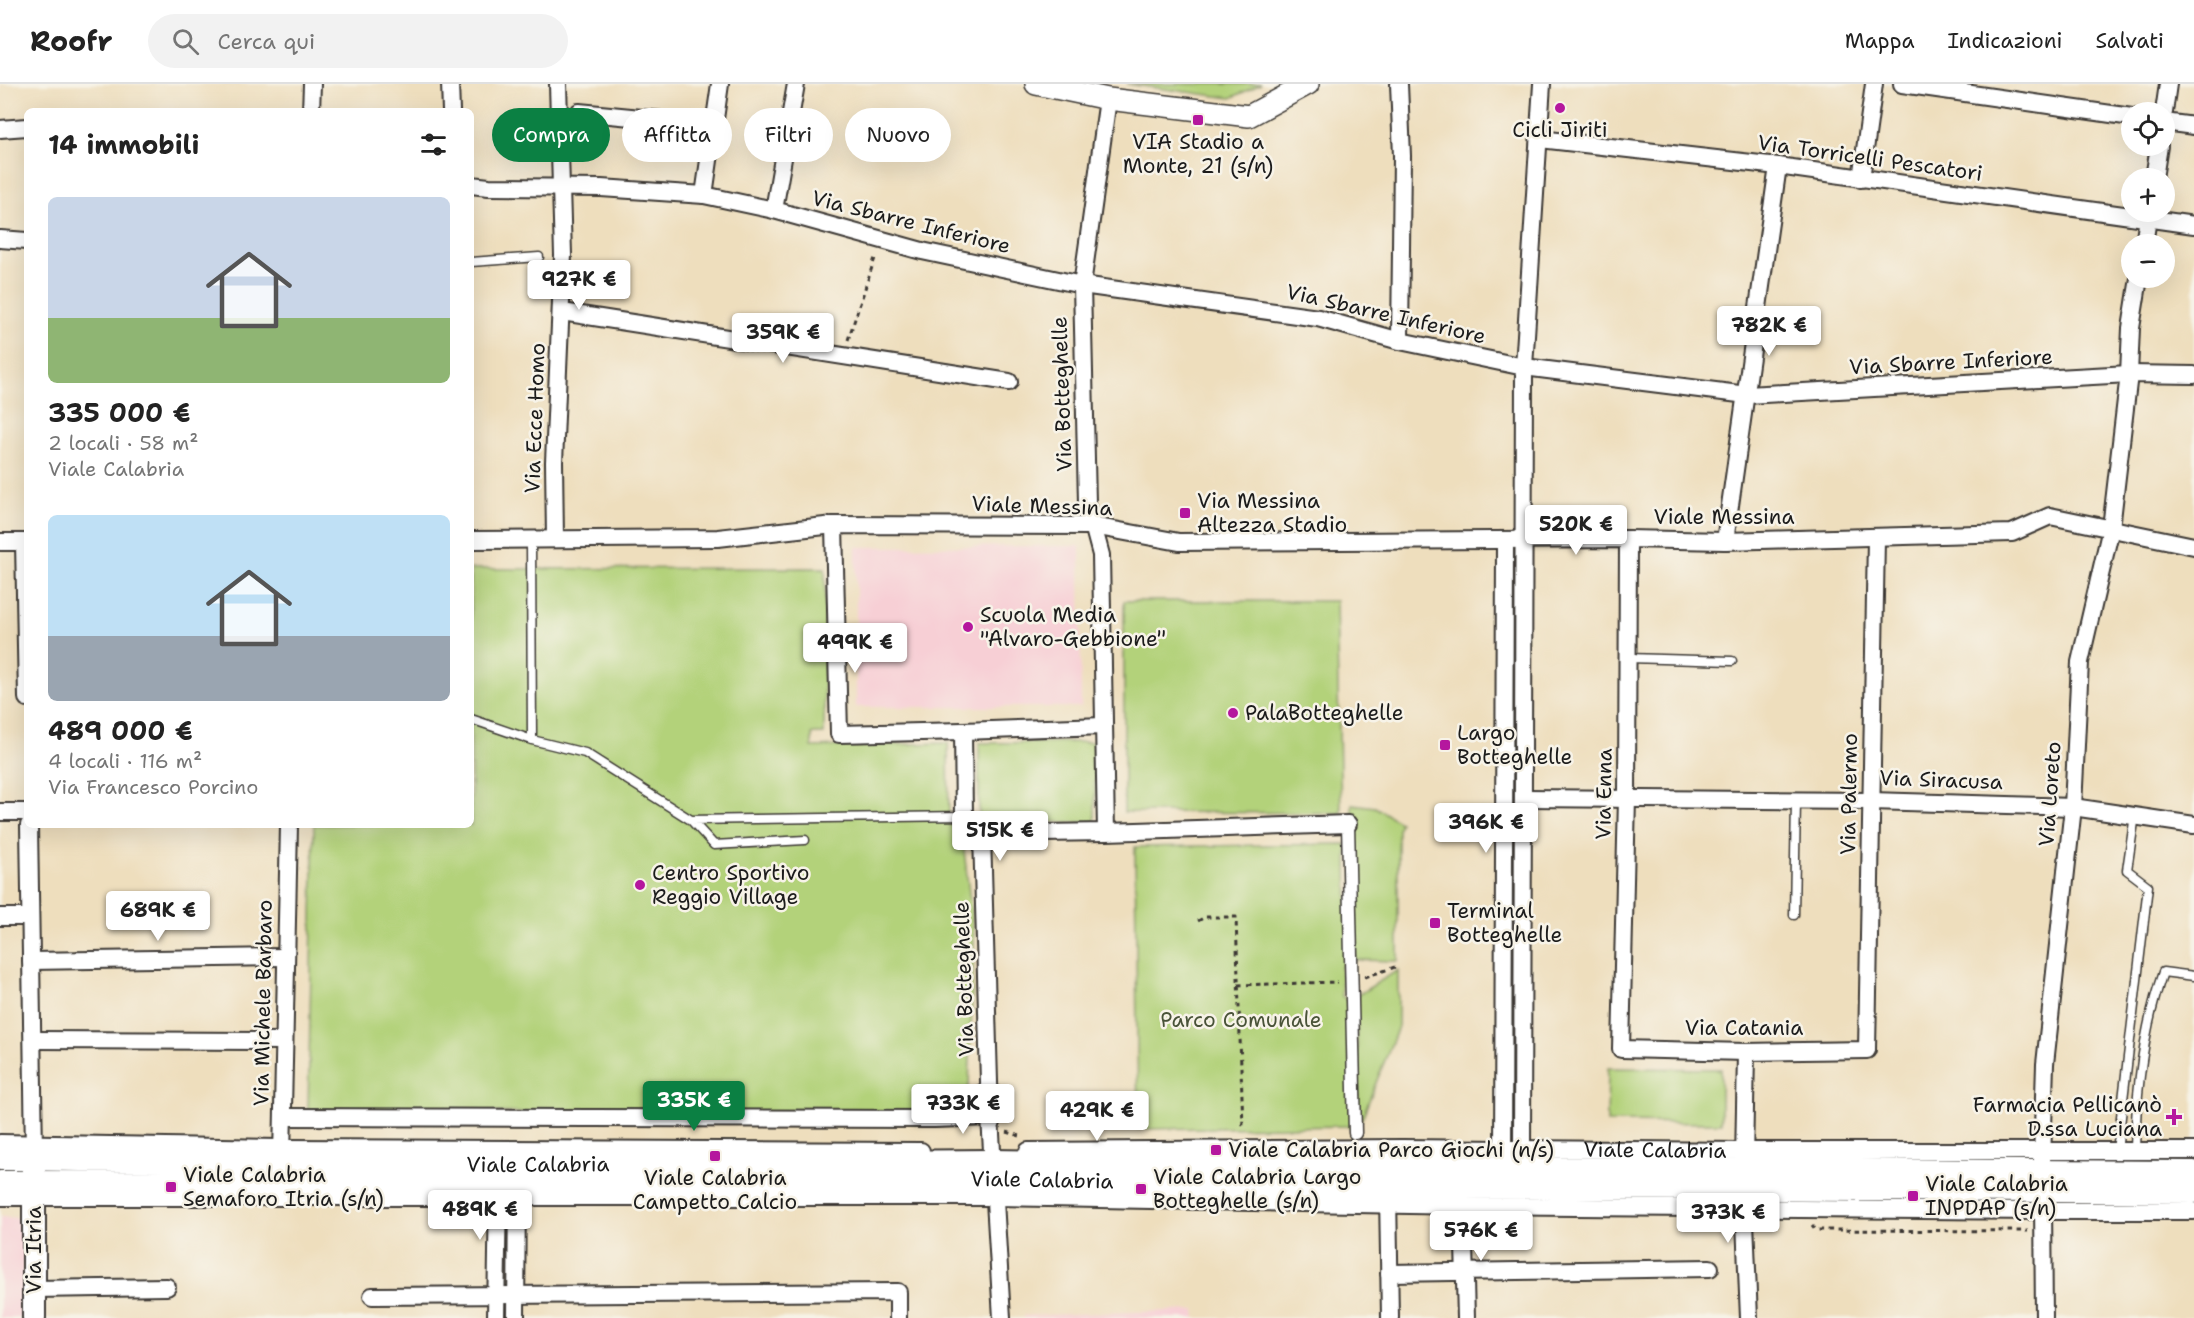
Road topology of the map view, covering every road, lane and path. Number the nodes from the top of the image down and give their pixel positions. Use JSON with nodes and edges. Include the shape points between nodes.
{"nodes":[{"id":1,"x":312,"y":84,"type":"edge"},
{"id":2,"x":450,"y":84,"type":"edge"},
{"id":3,"x":558,"y":84,"type":"edge"},
{"id":4,"x":720,"y":84,"type":"edge"},
{"id":5,"x":796,"y":84,"type":"edge"},
{"id":6,"x":1036,"y":84,"type":"edge"},
{"id":7,"x":1308,"y":84,"type":"edge"},
{"id":8,"x":1399,"y":84,"type":"edge"},
{"id":9,"x":1542,"y":84,"type":"edge"},
{"id":10,"x":1874,"y":84,"type":"edge"},
{"id":11,"x":1902,"y":84,"type":"edge"},
{"id":12,"x":2168,"y":84,"type":"edge"},
{"id":13,"x":1108,"y":99,"type":"junction"},
{"id":14,"x":2165,"y":102,"type":"edge"},
{"id":15,"x":311,"y":108,"type":"edge"},
{"id":16,"x":451,"y":108,"type":"edge"},
{"id":17,"x":716,"y":108,"type":"edge"},
{"id":18,"x":2121,"y":115,"type":"edge"},
{"id":19,"x":2175,"y":123,"type":"edge"},
{"id":20,"x":2194,"y":126,"type":"edge"},
{"id":21,"x":24,"y":127,"type":"edge"},
{"id":22,"x":0,"y":129,"type":"edge"},
{"id":23,"x":1540,"y":139,"type":"junction"},
{"id":24,"x":709,"y":162,"type":"edge"},
{"id":25,"x":1778,"y":166,"type":"junction"},
{"id":26,"x":1862,"y":179,"type":"junction"},
{"id":27,"x":474,"y":186,"type":"edge"},
{"id":28,"x":562,"y":189,"type":"junction"},
{"id":29,"x":704,"y":195,"type":"junction"},
{"id":30,"x":774,"y":210,"type":"junction"},
{"id":31,"x":2121,"y":211,"type":"edge"},
{"id":32,"x":2175,"y":221,"type":"edge"},
{"id":33,"x":2194,"y":225,"type":"edge"},
{"id":34,"x":0,"y":239,"type":"edge"},
{"id":35,"x":882,"y":240,"type":"junction"},
{"id":36,"x":24,"y":241,"type":"edge"},
{"id":37,"x":539,"y":257,"type":"dead end"},
{"id":38,"x":474,"y":262,"type":"edge"},
{"id":39,"x":1082,"y":285,"type":"junction"},
{"id":40,"x":2137,"y":288,"type":"edge"},
{"id":41,"x":562,"y":312,"type":"junction"},
{"id":42,"x":1400,"y":341,"type":"junction"},
{"id":43,"x":843,"y":356,"type":"junction"},
{"id":44,"x":1524,"y":367,"type":"junction"},
{"id":45,"x":2129,"y":374,"type":"junction"},
{"id":46,"x":2194,"y":375,"type":"edge"},
{"id":47,"x":1009,"y":382,"type":"dead end"},
{"id":48,"x":1747,"y":395,"type":"junction"},
{"id":49,"x":834,"y":525,"type":"junction"},
{"id":50,"x":1093,"y":526,"type":"junction"},
{"id":51,"x":2111,"y":528,"type":"junction"},
{"id":52,"x":1876,"y":538,"type":"junction"},
{"id":53,"x":555,"y":539,"type":"junction"},
{"id":54,"x":1628,"y":539,"type":"junction"},
{"id":55,"x":474,"y":540,"type":"edge"},
{"id":56,"x":531,"y":540,"type":"junction"},
{"id":57,"x":1505,"y":540,"type":"junction"},
{"id":58,"x":1523,"y":540,"type":"junction"},
{"id":59,"x":0,"y":542,"type":"edge"},
{"id":60,"x":24,"y":542,"type":"edge"},
{"id":61,"x":1725,"y":542,"type":"junction"},
{"id":62,"x":2194,"y":546,"type":"edge"},
{"id":63,"x":1628,"y":658,"type":"junction"},
{"id":64,"x":1732,"y":661,"type":"dead end"},
{"id":65,"x":474,"y":720,"type":"edge"},
{"id":66,"x":1104,"y":726,"type":"junction"},
{"id":67,"x":963,"y":730,"type":"junction"},
{"id":68,"x":532,"y":740,"type":"junction"},
{"id":69,"x":1524,"y":798,"type":"junction"},
{"id":70,"x":1627,"y":798,"type":"junction"},
{"id":71,"x":1796,"y":800,"type":"junction"},
{"id":72,"x":1871,"y":801,"type":"junction"},
{"id":73,"x":2073,"y":807,"type":"junction"},
{"id":74,"x":0,"y":812,"type":"edge"},
{"id":75,"x":24,"y":812,"type":"edge"},
{"id":76,"x":2135,"y":815,"type":"junction"},
{"id":77,"x":964,"y":816,"type":"junction"},
{"id":78,"x":691,"y":820,"type":"junction"},
{"id":79,"x":1348,"y":824,"type":"joint"},
{"id":80,"x":2194,"y":825,"type":"edge"},
{"id":81,"x":29,"y":828,"type":"edge"},
{"id":82,"x":289,"y":828,"type":"edge"},
{"id":83,"x":1106,"y":832,"type":"junction"},
{"id":84,"x":982,"y":834,"type":"junction"},
{"id":85,"x":805,"y":840,"type":"dead end"},
{"id":86,"x":1794,"y":915,"type":"dead end"},
{"id":87,"x":0,"y":917,"type":"edge"},
{"id":88,"x":30,"y":917,"type":"junction"},
{"id":89,"x":1198,"y":921,"type":"dead end"},
{"id":90,"x":286,"y":957,"type":"junction"},
{"id":91,"x":31,"y":961,"type":"junction"},
{"id":92,"x":1398,"y":966,"type":"dead end"},
{"id":93,"x":2194,"y":976,"type":"edge"},
{"id":94,"x":1352,"y":981,"type":"junction"},
{"id":95,"x":1238,"y":985,"type":"junction"},
{"id":96,"x":33,"y":1040,"type":"junction"},
{"id":97,"x":284,"y":1041,"type":"junction"},
{"id":98,"x":1621,"y":1049,"type":"joint"},
{"id":99,"x":1867,"y":1050,"type":"joint"},
{"id":100,"x":1746,"y":1052,"type":"junction"},
{"id":101,"x":990,"y":1089,"type":"junction"},
{"id":102,"x":283,"y":1117,"type":"junction"},
{"id":103,"x":990,"y":1117,"type":"junction"},
{"id":104,"x":934,"y":1119,"type":"junction"},
{"id":105,"x":1243,"y":1127,"type":"dead end"},
{"id":106,"x":1355,"y":1133,"type":"dead end"},
{"id":107,"x":0,"y":1143,"type":"edge"},
{"id":108,"x":2117,"y":1151,"type":"junction"},
{"id":109,"x":2135,"y":1151,"type":"junction"},
{"id":110,"x":2194,"y":1151,"type":"edge"},
{"id":111,"x":0,"y":1160,"type":"edge"},
{"id":112,"x":282,"y":1164,"type":"junction"},
{"id":113,"x":1514,"y":1165,"type":"junction"},
{"id":114,"x":34,"y":1170,"type":"junction"},
{"id":115,"x":993,"y":1172,"type":"junction"},
{"id":116,"x":2194,"y":1172,"type":"edge"},
{"id":117,"x":1388,"y":1177,"type":"junction"},
{"id":118,"x":1744,"y":1179,"type":"junction"},
{"id":119,"x":2042,"y":1181,"type":"junction"},
{"id":120,"x":0,"y":1182,"type":"edge"},
{"id":121,"x":508,"y":1182,"type":"junction"},
{"id":122,"x":2194,"y":1192,"type":"edge"},
{"id":123,"x":0,"y":1197,"type":"edge"},
{"id":124,"x":1463,"y":1206,"type":"junction"},
{"id":125,"x":2194,"y":1211,"type":"edge"},
{"id":126,"x":1710,"y":1268,"type":"dead end"},
{"id":127,"x":1464,"y":1272,"type":"junction"},
{"id":128,"x":1389,"y":1273,"type":"junction"},
{"id":129,"x":167,"y":1287,"type":"dead end"},
{"id":130,"x":34,"y":1288,"type":"junction"},
{"id":131,"x":497,"y":1294,"type":"junction"},
{"id":132,"x":516,"y":1295,"type":"junction"},
{"id":133,"x":372,"y":1296,"type":"dead end"},
{"id":134,"x":34,"y":1318,"type":"edge"},
{"id":135,"x":496,"y":1318,"type":"edge"},
{"id":136,"x":516,"y":1318,"type":"edge"},
{"id":137,"x":898,"y":1318,"type":"edge"},
{"id":138,"x":1002,"y":1318,"type":"edge"},
{"id":139,"x":1390,"y":1318,"type":"edge"},
{"id":140,"x":1466,"y":1318,"type":"edge"},
{"id":141,"x":1749,"y":1318,"type":"edge"},
{"id":142,"x":2044,"y":1318,"type":"edge"}],
"edges":[{"from":1,"to":15,"type":"street"},
{"from":2,"to":16,"type":"street"},
{"from":3,"to":28,"type":"street","name":"Via Ecce Homo"},
{"from":4,"to":17,"type":"street"},
{"from":5,"to":30,"type":"street"},
{"from":6,"to":13,"type":"street"},
{"from":7,"to":13,"type":"street","via":[[1248,116]]},
{"from":8,"to":42,"type":"street"},
{"from":9,"to":23,"type":"street"},
{"from":10,"to":26,"type":"street"},
{"from":11,"to":18,"type":"street"},
{"from":12,"to":14,"type":"street"},
{"from":13,"to":39,"type":"street","name":"Via Botteghelle"},
{"from":19,"to":20,"type":"street"},
{"from":21,"to":22,"type":"street"},
{"from":23,"to":25,"type":"street","name":"Via Torricelli Pescatori"},
{"from":23,"to":44,"type":"street"},
{"from":24,"to":29,"type":"street"},
{"from":25,"to":26,"type":"street","name":"Via Torricelli Pescatori"},
{"from":25,"to":48,"type":"street"},
{"from":26,"to":31,"type":"street","name":"Via Torricelli Pescatori"},
{"from":27,"to":28,"type":"street","name":"Via Sbarre Inferiore"},
{"from":28,"to":29,"type":"street","name":"Via Sbarre Inferiore"},
{"from":28,"to":41,"type":"street","name":"Via Ecce Homo"},
{"from":29,"to":30,"type":"street","name":"Via Sbarre Inferiore"},
{"from":30,"to":35,"type":"street","name":"Via Sbarre Inferiore"},
{"from":32,"to":33,"type":"street","name":"Via Torricelli Pescatori"},
{"from":34,"to":36,"type":"street"},
{"from":35,"to":39,"type":"street","name":"Via Sbarre Inferiore"},
{"from":35,"to":43,"type":"path"},
{"from":37,"to":38,"type":"lane"},
{"from":39,"to":42,"type":"street","name":"Via Sbarre Inferiore","via":[[1318,318]]},
{"from":39,"to":50,"type":"street","name":"Via Botteghelle","via":[[1087,503]]},
{"from":40,"to":45,"type":"street","name":"Via Loreto"},
{"from":41,"to":43,"type":"street"},
{"from":41,"to":53,"type":"street","name":"Via Ecce Homo","via":[[554,462]]},
{"from":42,"to":44,"type":"street","name":"Via Sbarre Inferiore"},
{"from":43,"to":47,"type":"street"},
{"from":44,"to":48,"type":"street","name":"Via Sbarre Inferiore"},
{"from":44,"to":58,"type":"street"},
{"from":45,"to":46,"type":"street","name":"Via Sbarre Inferiore"},
{"from":45,"to":48,"type":"street","name":"Via Sbarre Inferiore"},
{"from":45,"to":51,"type":"street","name":"Via Loreto"},
{"from":48,"to":61,"type":"street"},
{"from":49,"to":50,"type":"street","name":"Viale Messina"},
{"from":49,"to":53,"type":"street","name":"Viale Messina","via":[[718,538]]},
{"from":49,"to":67,"type":"street","via":[[839,734]]},
{"from":50,"to":57,"type":"street","name":"Viale Messina","via":[[1179,542]]},
{"from":50,"to":66,"type":"street","name":"Via Botteghelle","via":[[1101,555]]},
{"from":51,"to":52,"type":"street","name":"Viale Messina","via":[[2050,516],[2012,533]]},
{"from":51,"to":62,"type":"street","name":"Viale Messina"},
{"from":51,"to":73,"type":"street","name":"Via Loreto","via":[[2080,662]]},
{"from":52,"to":61,"type":"street","name":"Viale Messina"},
{"from":52,"to":72,"type":"street","name":"Via Palermo"},
{"from":53,"to":56,"type":"street","name":"Viale Messina"},
{"from":54,"to":58,"type":"street","name":"Viale Messina"},
{"from":54,"to":61,"type":"street","name":"Viale Messina"},
{"from":54,"to":63,"type":"street","name":"Via Enna"},
{"from":55,"to":56,"type":"street","name":"Viale Messina"},
{"from":56,"to":68,"type":"lane"},
{"from":57,"to":58,"type":"street","name":"Viale Messina"},
{"from":57,"to":113,"type":"street"},
{"from":58,"to":69,"type":"street"},
{"from":59,"to":60,"type":"street"},
{"from":63,"to":64,"type":"lane"},
{"from":63,"to":70,"type":"street","name":"Via Enna"},
{"from":65,"to":68,"type":"lane"},
{"from":66,"to":67,"type":"street"},
{"from":66,"to":83,"type":"street","name":"Via Botteghelle"},
{"from":67,"to":77,"type":"street"},
{"from":68,"to":78,"type":"lane","via":[[585,753]]},
{"from":69,"to":70,"type":"street","name":"Via Siracusa"},
{"from":69,"to":113,"type":"street"},
{"from":70,"to":71,"type":"street","name":"Via Siracusa"},
{"from":70,"to":98,"type":"street","name":"Via Enna"},
{"from":71,"to":72,"type":"street","name":"Via Siracusa"},
{"from":71,"to":86,"type":"lane"},
{"from":72,"to":73,"type":"street","name":"Via Siracusa"},
{"from":72,"to":99,"type":"street","name":"Via Palermo"},
{"from":73,"to":76,"type":"street","name":"Via Siracusa"},
{"from":73,"to":119,"type":"street","name":"Via Loreto","via":[[2045,1064]]},
{"from":74,"to":75,"type":"street"},
{"from":76,"to":80,"type":"street","name":"Via Siracusa"},
{"from":76,"to":108,"type":"lane","via":[[2127,870],[2148,886]]},
{"from":77,"to":78,"type":"lane"},
{"from":77,"to":84,"type":"street"},
{"from":78,"to":85,"type":"lane","via":[[714,845]]},
{"from":79,"to":83,"type":"street"},
{"from":79,"to":94,"type":"street"},
{"from":81,"to":88,"type":"street"},
{"from":82,"to":90,"type":"street","name":"Via Michele Barbaro"},
{"from":83,"to":84,"type":"street"},
{"from":84,"to":101,"type":"street","name":"Via Botteghelle"},
{"from":87,"to":88,"type":"street"},
{"from":88,"to":91,"type":"street"},
{"from":89,"to":95,"type":"path","via":[[1205,917],[1236,917]]},
{"from":90,"to":91,"type":"street"},
{"from":90,"to":97,"type":"street","name":"Via Michele Barbaro"},
{"from":91,"to":96,"type":"street"},
{"from":92,"to":94,"type":"path"},
{"from":93,"to":109,"type":"lane","via":[[2163,972],[2145,1046],[2136,1108]]},
{"from":94,"to":95,"type":"path"},
{"from":94,"to":106,"type":"street"},
{"from":95,"to":105,"type":"path"},
{"from":96,"to":97,"type":"street"},
{"from":96,"to":114,"type":"street"},
{"from":97,"to":102,"type":"street","name":"Via Michele Barbaro"},
{"from":98,"to":100,"type":"street","name":"Via Catania"},
{"from":99,"to":100,"type":"street","name":"Via Catania"},
{"from":100,"to":118,"type":"street"},
{"from":101,"to":103,"type":"street","name":"Via Botteghelle"},
{"from":101,"to":104,"type":"street"},
{"from":102,"to":104,"type":"street"},
{"from":102,"to":112,"type":"street","name":"Via Michele Barbaro"},
{"from":103,"to":104,"type":"street"},
{"from":103,"to":115,"type":"street","name":"Via Botteghelle"},
{"from":107,"to":114,"type":"street","name":"Viale Calabria"},
{"from":108,"to":109,"type":"street","name":"Viale Calabria"},
{"from":108,"to":119,"type":"street","name":"Viale Calabria"},
{"from":109,"to":110,"type":"street","name":"Viale Calabria"},
{"from":111,"to":114,"type":"main road","name":"Viale Calabria"},
{"from":112,"to":114,"type":"main road","name":"Viale Calabria"},
{"from":112,"to":114,"type":"street","name":"Viale Calabria"},
{"from":112,"to":115,"type":"street","name":"Viale Calabria"},
{"from":112,"to":121,"type":"main road","name":"Viale Calabria"},
{"from":113,"to":117,"type":"main road","name":"Viale Calabria"},
{"from":113,"to":117,"type":"street","name":"Viale Calabria"},
{"from":113,"to":118,"type":"main road","name":"Viale Calabria"},
{"from":113,"to":118,"type":"street","name":"Viale Calabria"},
{"from":114,"to":120,"type":"main road","name":"Viale Calabria"},
{"from":114,"to":121,"type":"street","name":"Viale Calabria"},
{"from":114,"to":123,"type":"street","name":"Viale Calabria"},
{"from":114,"to":130,"type":"main road","name":"Via Itria"},
{"from":115,"to":117,"type":"main road","name":"Viale Calabria"},
{"from":115,"to":117,"type":"street","name":"Viale Calabria"},
{"from":115,"to":121,"type":"main road","name":"Viale Calabria"},
{"from":115,"to":138,"type":"street","name":"Via Botteghelle"},
{"from":116,"to":119,"type":"main road","name":"Viale Calabria"},
{"from":117,"to":124,"type":"street","name":"Viale Calabria"},
{"from":117,"to":128,"type":"street"},
{"from":118,"to":119,"type":"main road","name":"Viale Calabria"},
{"from":118,"to":119,"type":"street","name":"Viale Calabria"},
{"from":118,"to":124,"type":"street","name":"Viale Calabria"},
{"from":118,"to":141,"type":"street"},
{"from":119,"to":122,"type":"main road","name":"Viale Calabria"},
{"from":119,"to":125,"type":"street","name":"Viale Calabria"},
{"from":119,"to":142,"type":"street","name":"Via Loreto"},
{"from":121,"to":131,"type":"street"},
{"from":121,"to":132,"type":"street"},
{"from":124,"to":127,"type":"street"},
{"from":126,"to":127,"type":"street"},
{"from":127,"to":128,"type":"street"},
{"from":127,"to":140,"type":"street"},
{"from":128,"to":139,"type":"street"},
{"from":129,"to":130,"type":"street"},
{"from":130,"to":134,"type":"main road","name":"Via Itria"},
{"from":131,"to":132,"type":"street"},
{"from":131,"to":133,"type":"street"},
{"from":131,"to":135,"type":"street"},
{"from":132,"to":136,"type":"street"},
{"from":132,"to":137,"type":"street","via":[[898,1292]]}]}
